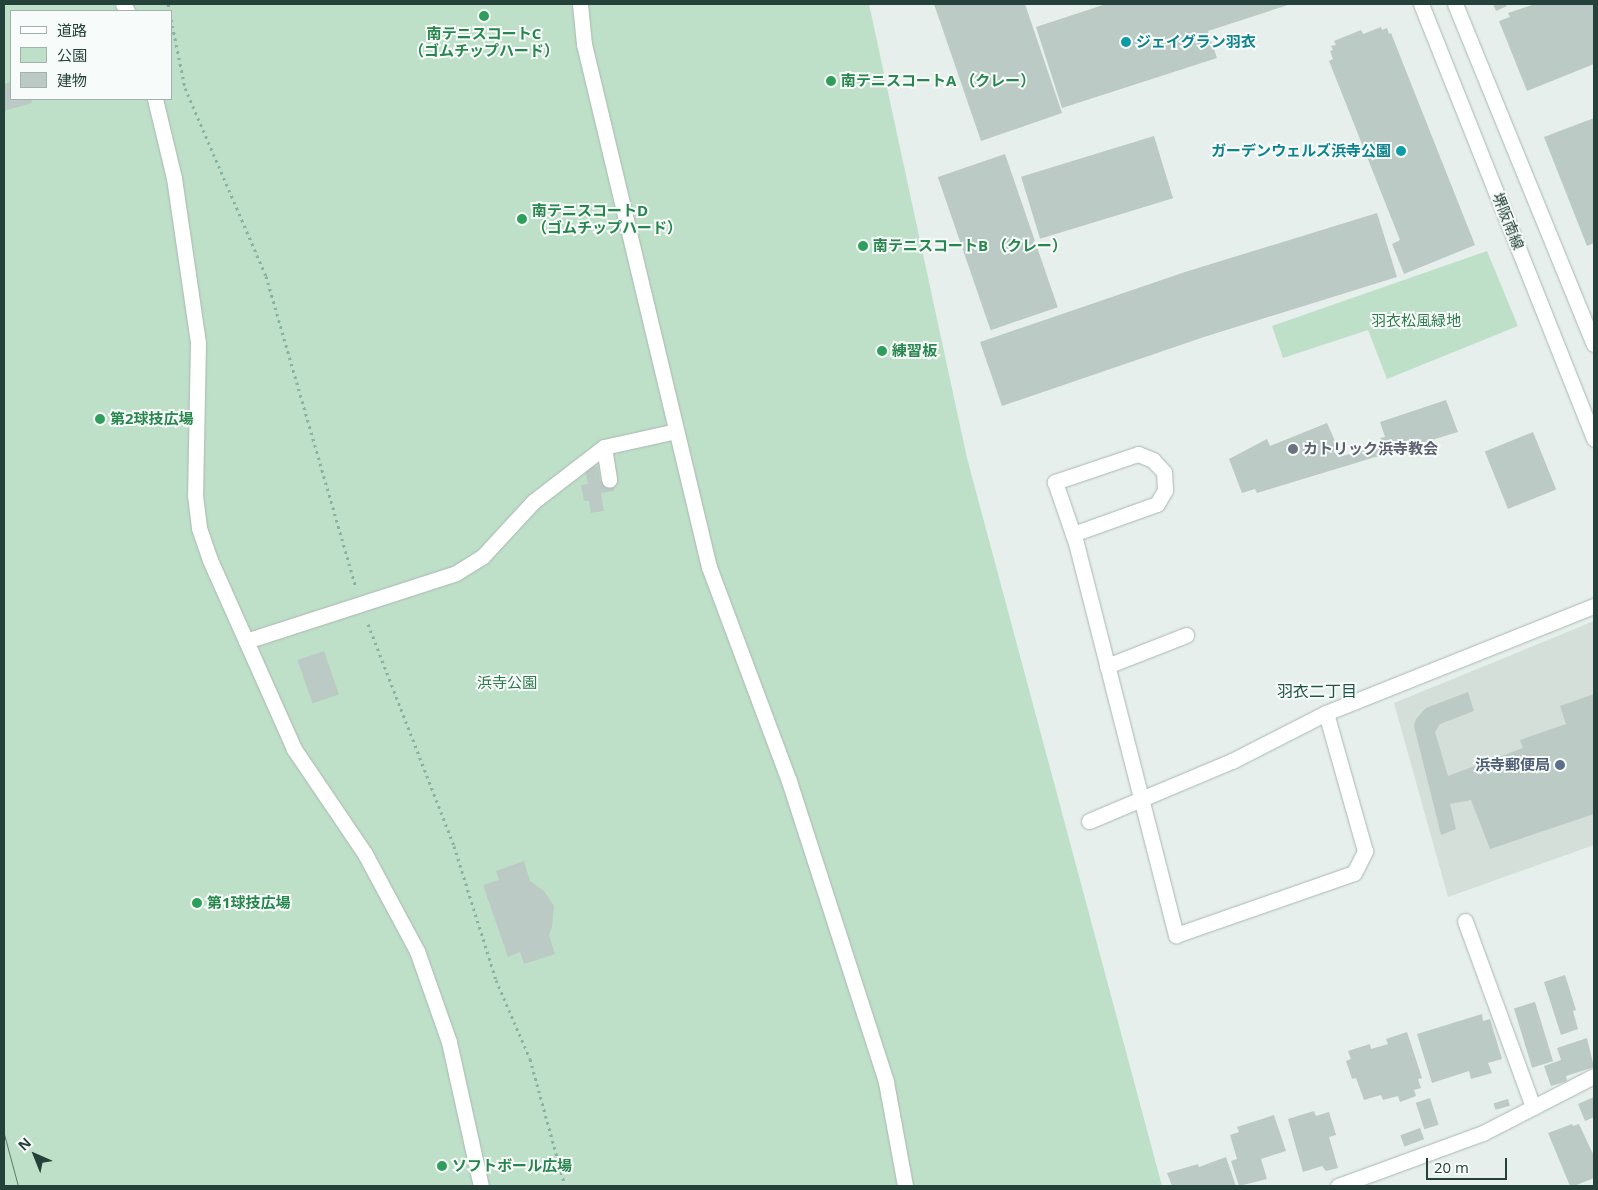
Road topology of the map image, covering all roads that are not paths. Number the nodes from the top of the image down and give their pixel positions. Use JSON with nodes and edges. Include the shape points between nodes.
{"nodes":[{"id":1,"x":580,"y":4,"type":"edge"},
{"id":2,"x":1421,"y":4,"type":"edge"},
{"id":3,"x":1455,"y":4,"type":"edge"},
{"id":4,"x":155,"y":100,"type":"edge"},
{"id":5,"x":1594,"y":344,"type":"edge"},
{"id":6,"x":676,"y":431,"type":"junction"},
{"id":7,"x":1594,"y":438,"type":"edge"},
{"id":8,"x":604,"y":447,"type":"junction"},
{"id":9,"x":609,"y":480,"type":"dead end"},
{"id":10,"x":1073,"y":534,"type":"junction"},
{"id":11,"x":1594,"y":606,"type":"edge"},
{"id":12,"x":1186,"y":635,"type":"dead end"},
{"id":13,"x":246,"y":641,"type":"junction"},
{"id":14,"x":1107,"y":666,"type":"junction"},
{"id":15,"x":1326,"y":713,"type":"junction"},
{"id":16,"x":1140,"y":800,"type":"junction"},
{"id":17,"x":1089,"y":821,"type":"dead end"},
{"id":18,"x":1465,"y":921,"type":"dead end"},
{"id":19,"x":1594,"y":1076,"type":"edge"},
{"id":20,"x":1532,"y":1108,"type":"junction"},
{"id":21,"x":482,"y":1186,"type":"edge"},
{"id":22,"x":905,"y":1186,"type":"edge"},
{"id":23,"x":1338,"y":1186,"type":"edge"}],
"edges":[{"from":1,"to":6,"type":"street","via":[[584,44]]},
{"from":2,"to":7,"type":"street","name":"堺阪南線"},
{"from":3,"to":5,"type":"street"},
{"from":4,"to":13,"type":"street","via":[[174,178],[198,342],[195,495],[199,528]]},
{"from":6,"to":8,"type":"street"},
{"from":6,"to":22,"type":"street","via":[[709,567],[789,781],[886,1082]]},
{"from":8,"to":9,"type":"street"},
{"from":8,"to":13,"type":"street","via":[[534,501],[483,556],[456,573]]},
{"from":10,"to":10,"type":"street","via":[[1055,482],[1138,454],[1153,460],[1164,472],[1165,490],[1156,504]]},
{"from":10,"to":14,"type":"street"},
{"from":11,"to":15,"type":"street"},
{"from":12,"to":14,"type":"street"},
{"from":13,"to":21,"type":"street","via":[[294,749],[365,854],[417,951],[448,1042]]},
{"from":14,"to":16,"type":"street"},
{"from":15,"to":16,"type":"street","via":[[1232,761]]},
{"from":15,"to":16,"type":"street","via":[[1365,851],[1354,873],[1176,935]]},
{"from":16,"to":17,"type":"street"},
{"from":18,"to":20,"type":"street"},
{"from":19,"to":20,"type":"street"},
{"from":20,"to":23,"type":"street","via":[[1482,1132]]}]}
